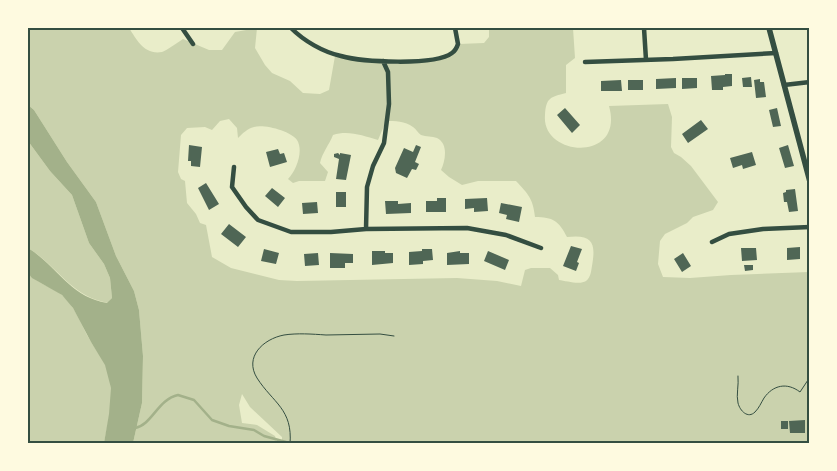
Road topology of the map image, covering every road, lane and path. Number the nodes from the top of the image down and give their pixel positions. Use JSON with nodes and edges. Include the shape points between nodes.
{"nodes":[{"id":1,"x":182,"y":28,"type":"edge"},
{"id":2,"x":291,"y":28,"type":"edge"},
{"id":3,"x":455,"y":28,"type":"edge"},
{"id":4,"x":644,"y":28,"type":"edge"},
{"id":5,"x":769,"y":28,"type":"edge"},
{"id":6,"x":193,"y":44,"type":"dead end"},
{"id":7,"x":776,"y":53,"type":"junction"},
{"id":8,"x":646,"y":60,"type":"junction"},
{"id":9,"x":383,"y":61,"type":"junction"},
{"id":10,"x":585,"y":62,"type":"dead end"},
{"id":11,"x":810,"y":82,"type":"edge"},
{"id":12,"x":784,"y":85,"type":"junction"},
{"id":13,"x":234,"y":167,"type":"dead end"},
{"id":14,"x":810,"y":182,"type":"edge"},
{"id":15,"x":810,"y":227,"type":"edge"},
{"id":16,"x":366,"y":229,"type":"junction"},
{"id":17,"x":712,"y":242,"type":"dead end"},
{"id":18,"x":541,"y":248,"type":"dead end"},
{"id":19,"x":394,"y":336,"type":"dead end"},
{"id":20,"x":738,"y":376,"type":"dead end"},
{"id":21,"x":810,"y":378,"type":"edge"},
{"id":22,"x":290,"y":444,"type":"edge"}],
"edges":[{"from":1,"to":6,"type":"street"},
{"from":2,"to":9,"type":"street","via":[[314,45],[339,56]]},
{"from":3,"to":9,"type":"street","via":[[458,44],[449,55],[428,60]]},
{"from":4,"to":8,"type":"street"},
{"from":5,"to":7,"type":"street"},
{"from":7,"to":8,"type":"street"},
{"from":7,"to":12,"type":"street"},
{"from":8,"to":10,"type":"street"},
{"from":9,"to":16,"type":"street","via":[[388,72],[389,104],[384,143],[367,187]]},
{"from":11,"to":12,"type":"street"},
{"from":12,"to":14,"type":"street"},
{"from":13,"to":16,"type":"street","via":[[232,187],[258,220],[291,232]]},
{"from":15,"to":17,"type":"street","via":[[729,234]]},
{"from":16,"to":18,"type":"street","via":[[467,228],[506,235]]},
{"from":19,"to":22,"type":"path","via":[[286,335],[260,347],[253,356],[254,372],[285,412],[290,426]]},
{"from":20,"to":21,"type":"path","via":[[738,402],[747,414],[757,410],[772,390],[790,386],[800,392]]}]}
